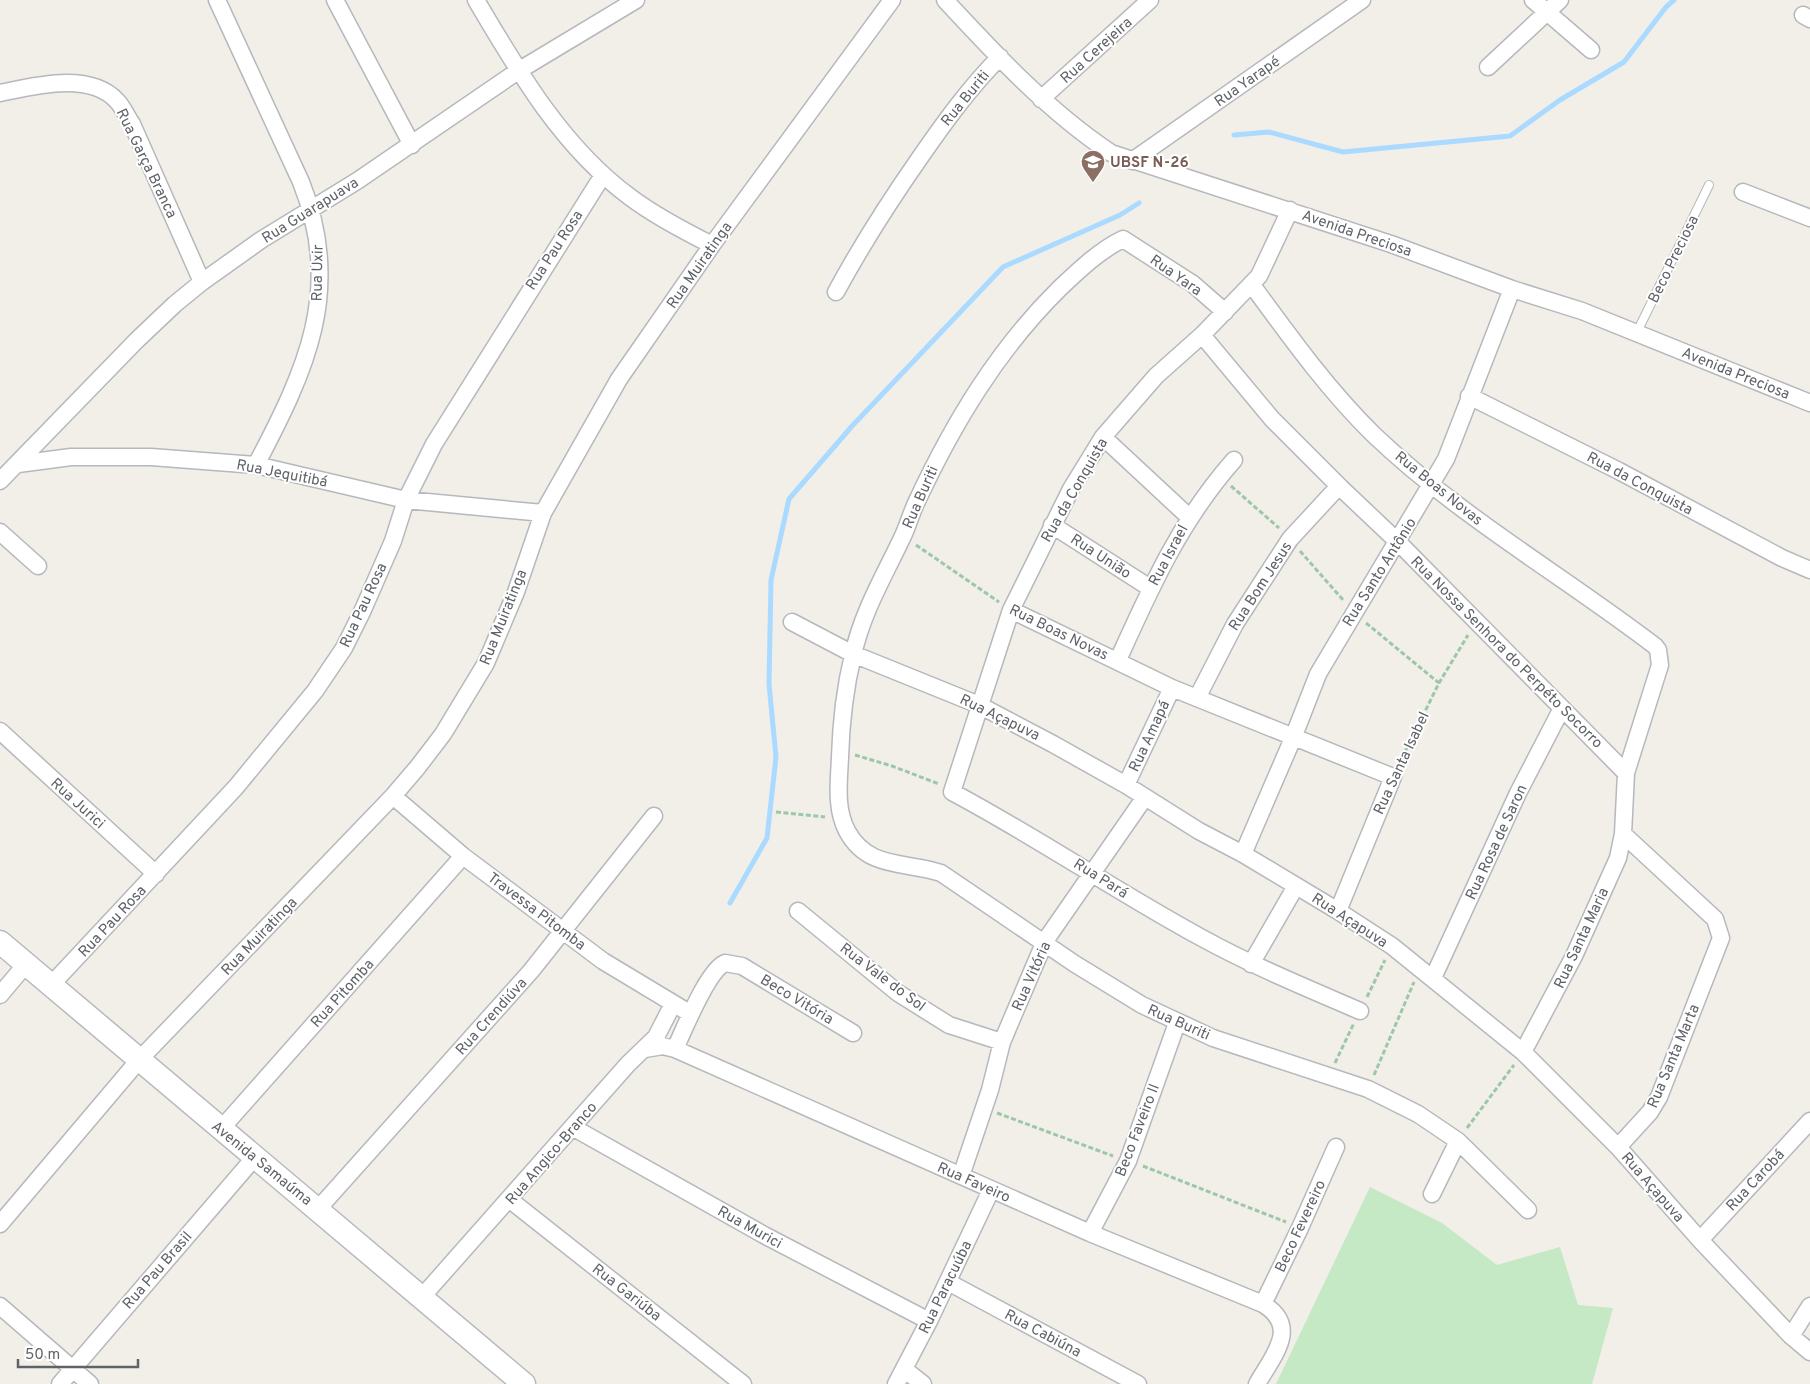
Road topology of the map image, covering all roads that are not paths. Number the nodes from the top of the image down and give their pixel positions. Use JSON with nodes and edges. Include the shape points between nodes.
{"nodes":[{"id":1,"x":217,"y":0,"type":"edge"},
{"id":2,"x":335,"y":0,"type":"edge"},
{"id":3,"x":476,"y":0,"type":"edge"},
{"id":4,"x":636,"y":0,"type":"edge"},
{"id":5,"x":892,"y":0,"type":"edge"},
{"id":6,"x":1150,"y":0,"type":"edge"},
{"id":7,"x":1362,"y":0,"type":"edge"},
{"id":8,"x":1534,"y":0,"type":"edge"},
{"id":9,"x":1560,"y":0,"type":"edge"},
{"id":10,"x":950,"y":2,"type":"edge"},
{"id":11,"x":1548,"y":12,"type":"junction"},
{"id":12,"x":1591,"y":50,"type":"dead end"},
{"id":13,"x":1000,"y":57,"type":"junction"},
{"id":14,"x":1488,"y":67,"type":"dead end"},
{"id":15,"x":518,"y":71,"type":"junction"},
{"id":16,"x":0,"y":93,"type":"edge"},
{"id":17,"x":1041,"y":99,"type":"junction"},
{"id":18,"x":412,"y":145,"type":"junction"},
{"id":19,"x":1132,"y":161,"type":"junction"},
{"id":20,"x":602,"y":175,"type":"junction"},
{"id":21,"x":1709,"y":185,"type":"dead end"},
{"id":22,"x":1743,"y":192,"type":"dead end"},
{"id":23,"x":311,"y":208,"type":"junction"},
{"id":24,"x":1290,"y":210,"type":"junction"},
{"id":25,"x":1810,"y":218,"type":"edge"},
{"id":26,"x":1126,"y":240,"type":"joint"},
{"id":27,"x":712,"y":245,"type":"junction"},
{"id":28,"x":202,"y":282,"type":"junction"},
{"id":29,"x":1252,"y":285,"type":"junction"},
{"id":30,"x":1512,"y":288,"type":"junction"},
{"id":31,"x":836,"y":292,"type":"dead end"},
{"id":32,"x":1226,"y":312,"type":"junction"},
{"id":33,"x":1637,"y":332,"type":"junction"},
{"id":34,"x":1202,"y":335,"type":"junction"},
{"id":35,"x":1469,"y":396,"type":"junction"},
{"id":36,"x":1810,"y":403,"type":"edge"},
{"id":37,"x":1103,"y":436,"type":"junction"},
{"id":38,"x":1234,"y":460,"type":"dead end"},
{"id":39,"x":18,"y":464,"type":"junction"},
{"id":40,"x":256,"y":465,"type":"junction"},
{"id":41,"x":0,"y":481,"type":"edge"},
{"id":42,"x":1433,"y":484,"type":"junction"},
{"id":43,"x":1339,"y":486,"type":"junction"},
{"id":44,"x":406,"y":500,"type":"junction"},
{"id":45,"x":543,"y":513,"type":"junction"},
{"id":46,"x":1189,"y":517,"type":"junction"},
{"id":47,"x":1052,"y":525,"type":"junction"},
{"id":48,"x":0,"y":532,"type":"edge"},
{"id":49,"x":1398,"y":542,"type":"junction"},
{"id":50,"x":38,"y":566,"type":"dead end"},
{"id":51,"x":1810,"y":570,"type":"edge"},
{"id":52,"x":1150,"y":588,"type":"junction"},
{"id":53,"x":1011,"y":610,"type":"junction"},
{"id":54,"x":792,"y":622,"type":"dead end"},
{"id":55,"x":853,"y":654,"type":"junction"},
{"id":56,"x":1659,"y":655,"type":"joint"},
{"id":57,"x":1118,"y":660,"type":"junction"},
{"id":58,"x":1172,"y":688,"type":"junction"},
{"id":59,"x":1197,"y":698,"type":"junction"},
{"id":60,"x":979,"y":705,"type":"junction"},
{"id":61,"x":1562,"y":708,"type":"junction"},
{"id":62,"x":0,"y":731,"type":"edge"},
{"id":63,"x":1293,"y":738,"type":"junction"},
{"id":64,"x":1626,"y":773,"type":"junction"},
{"id":65,"x":1392,"y":777,"type":"joint"},
{"id":66,"x":1126,"y":785,"type":"junction"},
{"id":67,"x":952,"y":792,"type":"joint"},
{"id":68,"x":393,"y":796,"type":"junction"},
{"id":69,"x":1145,"y":797,"type":"junction"},
{"id":70,"x":654,"y":816,"type":"dead end"},
{"id":71,"x":1623,"y":834,"type":"junction"},
{"id":72,"x":1242,"y":854,"type":"junction"},
{"id":73,"x":463,"y":856,"type":"junction"},
{"id":74,"x":1092,"y":873,"type":"junction"},
{"id":75,"x":156,"y":874,"type":"junction"},
{"id":76,"x":1296,"y":886,"type":"junction"},
{"id":77,"x":798,"y":911,"type":"dead end"},
{"id":78,"x":1338,"y":911,"type":"junction"},
{"id":79,"x":563,"y":931,"type":"junction"},
{"id":80,"x":1045,"y":941,"type":"junction"},
{"id":81,"x":0,"y":942,"type":"edge"},
{"id":82,"x":26,"y":964,"type":"junction"},
{"id":83,"x":1251,"y":964,"type":"junction"},
{"id":84,"x":1433,"y":978,"type":"junction"},
{"id":85,"x":51,"y":985,"type":"junction"},
{"id":86,"x":0,"y":995,"type":"edge"},
{"id":87,"x":673,"y":1004,"type":"junction"},
{"id":88,"x":1360,"y":1011,"type":"dead end"},
{"id":89,"x":691,"y":1014,"type":"junction"},
{"id":90,"x":1177,"y":1023,"type":"junction"},
{"id":91,"x":853,"y":1033,"type":"dead end"},
{"id":92,"x":1002,"y":1042,"type":"junction"},
{"id":93,"x":645,"y":1049,"type":"junction"},
{"id":94,"x":675,"y":1049,"type":"junction"},
{"id":95,"x":1524,"y":1052,"type":"junction"},
{"id":96,"x":139,"y":1060,"type":"junction"},
{"id":97,"x":1810,"y":1120,"type":"edge"},
{"id":98,"x":574,"y":1128,"type":"junction"},
{"id":99,"x":221,"y":1129,"type":"junction"},
{"id":100,"x":1458,"y":1141,"type":"junction"},
{"id":101,"x":1336,"y":1147,"type":"dead end"},
{"id":102,"x":1618,"y":1147,"type":"junction"},
{"id":103,"x":255,"y":1157,"type":"junction"},
{"id":104,"x":961,"y":1176,"type":"junction"},
{"id":105,"x":991,"y":1190,"type":"junction"},
{"id":106,"x":1432,"y":1194,"type":"dead end"},
{"id":107,"x":510,"y":1200,"type":"junction"},
{"id":108,"x":318,"y":1209,"type":"junction"},
{"id":109,"x":1528,"y":1210,"type":"dead end"},
{"id":110,"x":0,"y":1224,"type":"edge"},
{"id":111,"x":1090,"y":1233,"type":"junction"},
{"id":112,"x":1700,"y":1240,"type":"junction"},
{"id":113,"x":948,"y":1282,"type":"junction"},
{"id":114,"x":422,"y":1298,"type":"junction"},
{"id":115,"x":1263,"y":1304,"type":"junction"},
{"id":116,"x":0,"y":1306,"type":"edge"},
{"id":117,"x":1810,"y":1306,"type":"edge"},
{"id":118,"x":930,"y":1321,"type":"junction"},
{"id":119,"x":1791,"y":1336,"type":"junction"},
{"id":120,"x":1810,"y":1352,"type":"edge"},
{"id":121,"x":72,"y":1369,"type":"junction"},
{"id":122,"x":904,"y":1369,"type":"junction"},
{"id":123,"x":60,"y":1384,"type":"edge"},
{"id":124,"x":90,"y":1384,"type":"edge"},
{"id":125,"x":524,"y":1384,"type":"edge"},
{"id":126,"x":743,"y":1384,"type":"edge"},
{"id":127,"x":896,"y":1384,"type":"edge"},
{"id":128,"x":923,"y":1384,"type":"edge"},
{"id":129,"x":1138,"y":1384,"type":"edge"},
{"id":130,"x":1257,"y":1384,"type":"edge"}],
"edges":[{"from":1,"to":23,"type":"street","name":"Rua Uxir"},
{"from":2,"to":18,"type":"street"},
{"from":3,"to":15,"type":"street"},
{"from":4,"to":15,"type":"street","name":"Rua Guarapuava"},
{"from":5,"to":27,"type":"street","name":"Rua Muiratinga"},
{"from":6,"to":17,"type":"street","name":"Rua Cerejeira"},
{"from":7,"to":19,"type":"street","name":"Rua Yarapé"},
{"from":8,"to":11,"type":"street"},
{"from":9,"to":11,"type":"street"},
{"from":10,"to":13,"type":"street","name":"Avenida Preciosa"},
{"from":11,"to":12,"type":"street"},
{"from":11,"to":14,"type":"street"},
{"from":13,"to":17,"type":"street","name":"Avenida Preciosa"},
{"from":13,"to":31,"type":"street","name":"Rua Buriti","via":[[978,79],[938,132],[883,211]]},
{"from":15,"to":18,"type":"street","name":"Rua Guarapuava"},
{"from":15,"to":20,"type":"street","via":[[558,126]]},
{"from":16,"to":28,"type":"street","name":"Rua Garça Branca","via":[[50,84],[79,84],[101,90],[116,100],[132,124]]},
{"from":17,"to":19,"type":"street","name":"Avenida Preciosa","via":[[1085,136],[1111,153]]},
{"from":18,"to":23,"type":"street","name":"Rua Guarapuava"},
{"from":19,"to":24,"type":"street","name":"Avenida Preciosa"},
{"from":20,"to":27,"type":"street","via":[[630,198]]},
{"from":20,"to":44,"type":"street","name":"Rua Pau Rosa","via":[[434,444]]},
{"from":21,"to":33,"type":"lane","name":"Beco Preciosa"},
{"from":22,"to":25,"type":"street"},
{"from":23,"to":28,"type":"street","name":"Rua Guarapuava"},
{"from":23,"to":40,"type":"street","name":"Rua Uxir","via":[[319,247],[315,324],[307,357],[291,398]]},
{"from":24,"to":29,"type":"street","name":"Rua da Conquista","via":[[1266,266]]},
{"from":24,"to":30,"type":"street","name":"Avenida Preciosa"},
{"from":26,"to":32,"type":"street","name":"Rua Yara","via":[[1193,284]]},
{"from":26,"to":55,"type":"street","name":"Rua Buriti","via":[[1115,243],[1077,272],[1033,315],[1013,337],[974,394],[916,502],[871,600]]},
{"from":27,"to":45,"type":"street","name":"Rua Muiratinga","via":[[619,379]]},
{"from":28,"to":39,"type":"street","name":"Rua Guarapuava","via":[[137,340]]},
{"from":29,"to":32,"type":"street","name":"Rua da Conquista"},
{"from":29,"to":42,"type":"street","name":"Rua Boas Novas","via":[[1329,386],[1373,434]]},
{"from":30,"to":33,"type":"street","name":"Avenida Preciosa"},
{"from":30,"to":35,"type":"street","name":"Rua Santo Antônio"},
{"from":32,"to":34,"type":"street","name":"Rua da Conquista"},
{"from":33,"to":36,"type":"street","name":"Avenida Preciosa"},
{"from":34,"to":37,"type":"street","name":"Rua da Conquista","via":[[1156,376]]},
{"from":34,"to":43,"type":"street","name":"Rua Nossa Senhora do Perpéto Socorro","via":[[1272,419]]},
{"from":35,"to":42,"type":"street","name":"Rua Santo Antônio","via":[[1446,459]]},
{"from":35,"to":51,"type":"street","name":"Rua da Conquista"},
{"from":37,"to":46,"type":"street"},
{"from":37,"to":47,"type":"street","name":"Rua da Conquista"},
{"from":38,"to":46,"type":"street","name":"Rua Israel"},
{"from":39,"to":40,"type":"street","name":"Rua Jequitibá","via":[[71,457],[151,457]]},
{"from":39,"to":41,"type":"street","name":"Rua Guarapuava"},
{"from":40,"to":44,"type":"street","name":"Rua Jequitibá"},
{"from":42,"to":49,"type":"street","name":"Rua Santo Antônio"},
{"from":42,"to":56,"type":"street","name":"Rua Boas Novas","via":[[1516,549],[1650,642]]},
{"from":43,"to":49,"type":"street","name":"Rua Nossa Senhora do Perpéto Socorro"},
{"from":43,"to":59,"type":"street","name":"Rua Bom Jesus","via":[[1290,539],[1235,624]]},
{"from":44,"to":45,"type":"street","name":"Rua Jequitibá"},
{"from":44,"to":75,"type":"street","name":"Rua Pau Rosa","via":[[393,541],[362,612],[344,648],[316,691],[236,787]]},
{"from":45,"to":68,"type":"street","name":"Rua Muiratinga","via":[[516,592],[486,663],[443,734]]},
{"from":46,"to":52,"type":"street","name":"Rua Israel"},
{"from":47,"to":52,"type":"street","name":"Rua União"},
{"from":47,"to":53,"type":"street","name":"Rua da Conquista"},
{"from":48,"to":50,"type":"street"},
{"from":49,"to":61,"type":"street","name":"Rua Nossa Senhora do Perpéto Socorro"},
{"from":49,"to":63,"type":"street","name":"Rua Santo Antônio","via":[[1318,674]]},
{"from":52,"to":57,"type":"street","name":"Rua Israel"},
{"from":53,"to":57,"type":"street","name":"Rua Boas Novas"},
{"from":53,"to":60,"type":"street","name":"Rua da Conquista"},
{"from":54,"to":55,"type":"street","name":"Rua Açapuva"},
{"from":55,"to":60,"type":"street","name":"Rua Açapuva"},
{"from":55,"to":80,"type":"street","name":"Rua Buriti","via":[[840,751],[838,796],[842,818],[853,840],[874,859],[884,863],[941,873]]},
{"from":56,"to":64,"type":"street","name":"Rua Santa Maria","via":[[1660,665]]},
{"from":57,"to":58,"type":"street","name":"Rua Boas Novas"},
{"from":58,"to":59,"type":"street","name":"Rua Boas Novas"},
{"from":58,"to":66,"type":"street","name":"Rua Amapá"},
{"from":59,"to":63,"type":"street","name":"Rua Boas Novas"},
{"from":60,"to":66,"type":"street","name":"Rua Açapuva"},
{"from":60,"to":67,"type":"street","name":"Rua da Conquista"},
{"from":61,"to":64,"type":"street","name":"Rua Nossa Senhora do Perpéto Socorro"},
{"from":61,"to":84,"type":"street","name":"Rua Rosa de Saron","via":[[1518,793]]},
{"from":62,"to":75,"type":"street","name":"Rua Jurici"},
{"from":63,"to":65,"type":"street","name":"Rua Boas Novas"},
{"from":63,"to":72,"type":"street","name":"Rua Santo Antônio"},
{"from":64,"to":71,"type":"street","name":"Rua Santa Maria"},
{"from":65,"to":78,"type":"street","name":"Rua Santa Isabel"},
{"from":66,"to":69,"type":"street","name":"Rua Açapuva"},
{"from":67,"to":74,"type":"street","name":"Rua Pará"},
{"from":68,"to":73,"type":"street","name":"Travessa Pitomba"},
{"from":68,"to":96,"type":"street","name":"Rua Muiratinga"},
{"from":69,"to":72,"type":"street","name":"Rua Açapuva"},
{"from":69,"to":74,"type":"street","name":"Rua Vitória"},
{"from":70,"to":79,"type":"street","name":"Rua Crendiúva"},
{"from":71,"to":95,"type":"street","name":"Rua Santa Maria","via":[[1618,858],[1574,956]]},
{"from":71,"to":102,"type":"street","name":"Rua Santa Marta","via":[[1715,919],[1721,938],[1659,1097],[1650,1112]]},
{"from":72,"to":76,"type":"street","name":"Rua Açapuva"},
{"from":73,"to":79,"type":"street","name":"Travessa Pitomba"},
{"from":73,"to":99,"type":"street","name":"Rua Pitomba"},
{"from":74,"to":80,"type":"street","name":"Rua Vitória"},
{"from":74,"to":83,"type":"street","name":"Rua Pará"},
{"from":75,"to":85,"type":"street","name":"Rua Pau Rosa"},
{"from":76,"to":78,"type":"street","name":"Rua Açapuva"},
{"from":76,"to":83,"type":"street"},
{"from":77,"to":92,"type":"street","name":"Rua Vale do Sol","via":[[898,993],[950,1025]]},
{"from":78,"to":84,"type":"street","name":"Rua Açapuva"},
{"from":79,"to":87,"type":"street","name":"Travessa Pitomba","via":[[613,968]]},
{"from":79,"to":108,"type":"street","name":"Rua Crendiúva"},
{"from":80,"to":90,"type":"street","name":"Rua Buriti","via":[[1108,986]]},
{"from":80,"to":92,"type":"street","name":"Rua Vitória"},
{"from":81,"to":82,"type":"street","name":"Avenida Samaúma"},
{"from":82,"to":85,"type":"street","name":"Avenida Samaúma"},
{"from":82,"to":86,"type":"street"},
{"from":83,"to":88,"type":"street","name":"Rua Pará"},
{"from":84,"to":95,"type":"street","name":"Rua Açapuva"},
{"from":85,"to":96,"type":"street","name":"Avenida Samaúma"},
{"from":87,"to":89,"type":"street","name":"Travessa Pitomba"},
{"from":87,"to":93,"type":"street","name":"Rua Angico-Branco","via":[[656,1037]]},
{"from":89,"to":91,"type":"street","name":"Beco Vitória","via":[[720,965],[725,963],[742,966]]},
{"from":89,"to":94,"type":"street"},
{"from":90,"to":100,"type":"street","name":"Rua Buriti","via":[[1253,1052],[1368,1089],[1418,1114]]},
{"from":90,"to":111,"type":"street","name":"Beco Faveiro II","via":[[1128,1161]]},
{"from":92,"to":104,"type":"street","name":"Rua Vitória","via":[[990,1090]]},
{"from":93,"to":94,"type":"street","name":"Rua Faveiro","via":[[662,1046]]},
{"from":93,"to":98,"type":"street","name":"Rua Angico-Branco","via":[[628,1064]]},
{"from":94,"to":104,"type":"street","name":"Rua Faveiro"},
{"from":95,"to":102,"type":"street","name":"Rua Açapuva"},
{"from":96,"to":99,"type":"street","name":"Avenida Samaúma"},
{"from":96,"to":110,"type":"street","name":"Rua Muiratinga"},
{"from":97,"to":112,"type":"street","name":"Rua Carobá"},
{"from":98,"to":107,"type":"street","name":"Rua Angico-Branco"},
{"from":98,"to":118,"type":"street","name":"Rua Murici","via":[[764,1235]]},
{"from":99,"to":103,"type":"street","name":"Avenida Samaúma"},
{"from":100,"to":106,"type":"street"},
{"from":100,"to":109,"type":"street","name":"Rua Buriti"},
{"from":101,"to":115,"type":"street","name":"Beco Fevereiro"},
{"from":102,"to":112,"type":"street","name":"Rua Açapuva"},
{"from":103,"to":108,"type":"street","name":"Avenida Samaúma"},
{"from":103,"to":121,"type":"street","name":"Rua Pau Brasil"},
{"from":104,"to":105,"type":"street","name":"Rua Faveiro"},
{"from":105,"to":111,"type":"street","name":"Rua Faveiro"},
{"from":105,"to":113,"type":"street","name":"Rua Paracuúba"},
{"from":107,"to":114,"type":"street","name":"Rua Angico-Branco"},
{"from":107,"to":126,"type":"street","name":"Rua Gariúba"},
{"from":108,"to":114,"type":"street","name":"Avenida Samaúma"},
{"from":111,"to":115,"type":"street","name":"Rua Faveiro"},
{"from":112,"to":119,"type":"street","name":"Rua Açapuva"},
{"from":113,"to":118,"type":"street","name":"Rua Paracuúba"},
{"from":113,"to":129,"type":"street","name":"Rua Cabiúna"},
{"from":114,"to":125,"type":"street","name":"Avenida Samaúma"},
{"from":115,"to":130,"type":"street","name":"Rua Faveiro","via":[[1277,1315],[1282,1326],[1282,1340]]},
{"from":116,"to":121,"type":"street"},
{"from":117,"to":119,"type":"street"},
{"from":118,"to":122,"type":"street","name":"Rua Paracuúba"},
{"from":119,"to":120,"type":"street","name":"Rua Açapuva"},
{"from":121,"to":123,"type":"street","name":"Rua Pau Brasil"},
{"from":121,"to":124,"type":"street"},
{"from":122,"to":127,"type":"street","name":"Rua Paracuúba"},
{"from":122,"to":128,"type":"street"}]}
